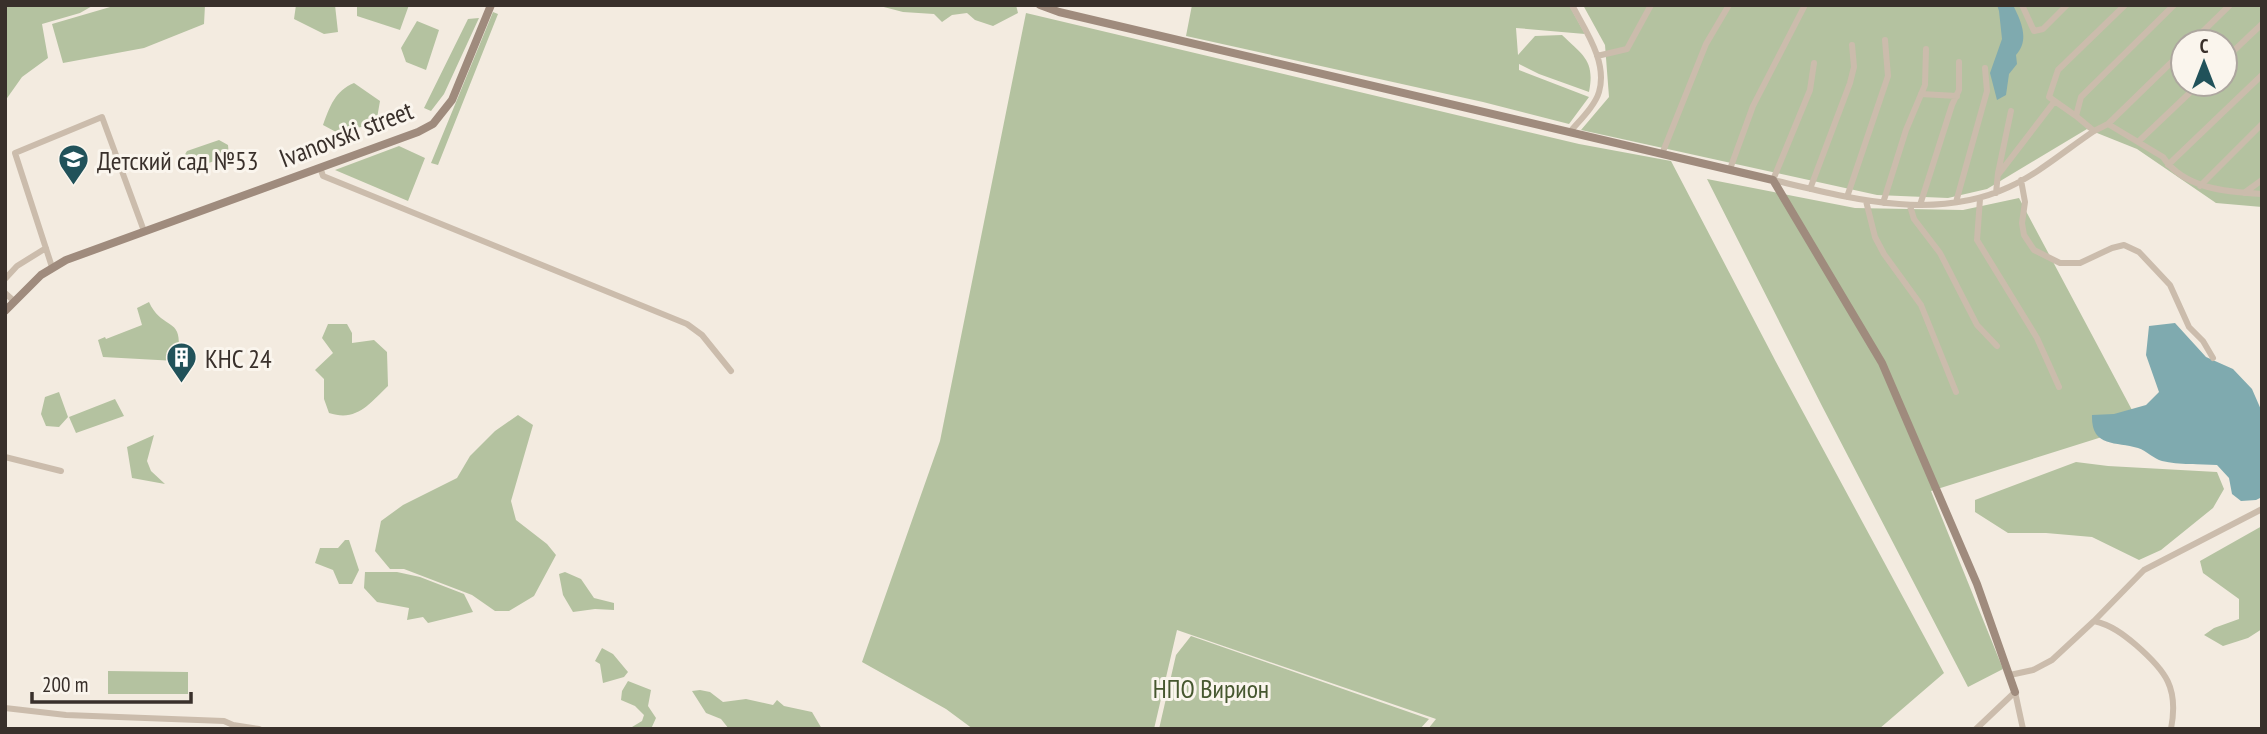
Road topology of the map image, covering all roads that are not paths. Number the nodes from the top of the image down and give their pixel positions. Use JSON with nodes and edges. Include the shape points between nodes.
{"nodes":[{"id":1,"x":491,"y":5,"type":"edge"},
{"id":2,"x":1040,"y":5,"type":"edge"},
{"id":3,"x":1572,"y":5,"type":"edge"},
{"id":4,"x":1651,"y":5,"type":"edge"},
{"id":5,"x":1729,"y":5,"type":"edge"},
{"id":6,"x":1805,"y":5,"type":"edge"},
{"id":7,"x":2022,"y":5,"type":"edge"},
{"id":8,"x":2067,"y":5,"type":"edge"},
{"id":9,"x":2125,"y":5,"type":"edge"},
{"id":10,"x":2175,"y":5,"type":"edge"},
{"id":11,"x":2230,"y":5,"type":"edge"},
{"id":12,"x":2262,"y":24,"type":"edge"},
{"id":13,"x":2206,"y":28,"type":"edge"},
{"id":14,"x":1885,"y":40,"type":"dead end"},
{"id":15,"x":1852,"y":45,"type":"dead end"},
{"id":16,"x":2239,"y":46,"type":"edge"},
{"id":17,"x":1926,"y":49,"type":"dead end"},
{"id":18,"x":1597,"y":56,"type":"junction"},
{"id":19,"x":1959,"y":62,"type":"dead end"},
{"id":20,"x":1814,"y":64,"type":"dead end"},
{"id":21,"x":2169,"y":65,"type":"edge"},
{"id":22,"x":1985,"y":68,"type":"dead end"},
{"id":23,"x":2262,"y":75,"type":"edge"},
{"id":24,"x":1921,"y":94,"type":"junction"},
{"id":25,"x":1956,"y":96,"type":"junction"},
{"id":26,"x":2184,"y":98,"type":"edge"},
{"id":27,"x":2054,"y":102,"type":"junction"},
{"id":28,"x":2011,"y":111,"type":"dead end"},
{"id":29,"x":2076,"y":116,"type":"junction"},
{"id":30,"x":2108,"y":124,"type":"junction"},
{"id":31,"x":2262,"y":124,"type":"edge"},
{"id":32,"x":2094,"y":131,"type":"junction"},
{"id":33,"x":1570,"y":132,"type":"junction"},
{"id":34,"x":2138,"y":141,"type":"junction"},
{"id":35,"x":1662,"y":154,"type":"junction"},
{"id":36,"x":2168,"y":165,"type":"junction"},
{"id":37,"x":320,"y":167,"type":"junction"},
{"id":38,"x":1730,"y":169,"type":"junction"},
{"id":39,"x":1998,"y":175,"type":"junction"},
{"id":40,"x":1773,"y":180,"type":"junction"},
{"id":41,"x":2021,"y":180,"type":"junction"},
{"id":42,"x":2262,"y":180,"type":"edge"},
{"id":43,"x":2200,"y":186,"type":"junction"},
{"id":44,"x":1810,"y":189,"type":"junction"},
{"id":45,"x":1996,"y":193,"type":"junction"},
{"id":46,"x":2244,"y":193,"type":"junction"},
{"id":47,"x":2262,"y":194,"type":"edge"},
{"id":48,"x":1847,"y":197,"type":"junction"},
{"id":49,"x":1980,"y":199,"type":"junction"},
{"id":50,"x":1866,"y":201,"type":"junction"},
{"id":51,"x":1956,"y":202,"type":"junction"},
{"id":52,"x":1883,"y":203,"type":"junction"},
{"id":53,"x":1910,"y":205,"type":"junction"},
{"id":54,"x":1920,"y":205,"type":"junction"},
{"id":55,"x":144,"y":231,"type":"junction"},
{"id":56,"x":46,"y":247,"type":"junction"},
{"id":57,"x":52,"y":267,"type":"junction"},
{"id":58,"x":5,"y":279,"type":"edge"},
{"id":59,"x":5,"y":293,"type":"edge"},
{"id":60,"x":14,"y":301,"type":"junction"},
{"id":61,"x":5,"y":310,"type":"edge"},
{"id":62,"x":1997,"y":346,"type":"dead end"},
{"id":63,"x":2213,"y":358,"type":"dead end"},
{"id":64,"x":731,"y":371,"type":"dead end"},
{"id":65,"x":2059,"y":387,"type":"dead end"},
{"id":66,"x":1956,"y":392,"type":"dead end"},
{"id":67,"x":5,"y":457,"type":"edge"},
{"id":68,"x":61,"y":471,"type":"dead end"},
{"id":69,"x":2262,"y":509,"type":"edge"},
{"id":70,"x":2094,"y":621,"type":"junction"},
{"id":71,"x":2010,"y":674,"type":"junction"},
{"id":72,"x":2015,"y":692,"type":"junction"},
{"id":73,"x":5,"y":708,"type":"edge"},
{"id":74,"x":259,"y":729,"type":"edge"},
{"id":75,"x":1976,"y":729,"type":"edge"},
{"id":76,"x":2023,"y":729,"type":"edge"},
{"id":77,"x":2171,"y":729,"type":"edge"}],
"edges":[{"from":1,"to":37,"type":"street","name":"Ivanovski street","via":[[452,100],[433,124]]},
{"from":2,"to":33,"type":"street"},
{"from":3,"to":18,"type":"street"},
{"from":4,"to":18,"type":"street","via":[[1627,49]]},
{"from":5,"to":35,"type":"street","via":[[1706,44]]},
{"from":6,"to":38,"type":"street","via":[[1753,106]]},
{"from":7,"to":8,"type":"street","via":[[2034,31],[2043,29]]},
{"from":9,"to":27,"type":"street","via":[[2058,70],[2049,97]]},
{"from":10,"to":29,"type":"street","via":[[2081,97]]},
{"from":11,"to":13,"type":"street"},
{"from":12,"to":16,"type":"street"},
{"from":14,"to":48,"type":"street","via":[[1888,76]]},
{"from":15,"to":44,"type":"street","via":[[1850,83]]},
{"from":17,"to":24,"type":"street"},
{"from":18,"to":33,"type":"street","via":[[1602,77],[1599,94]]},
{"from":19,"to":25,"type":"street"},
{"from":20,"to":40,"type":"street","via":[[1810,90]]},
{"from":21,"to":30,"type":"street"},
{"from":22,"to":51,"type":"street","via":[[1987,91]]},
{"from":23,"to":36,"type":"street"},
{"from":24,"to":25,"type":"street"},
{"from":24,"to":52,"type":"street"},
{"from":25,"to":54,"type":"street"},
{"from":26,"to":34,"type":"street"},
{"from":27,"to":29,"type":"street"},
{"from":27,"to":39,"type":"street"},
{"from":28,"to":39,"type":"street"},
{"from":29,"to":32,"type":"street"},
{"from":30,"to":32,"type":"street"},
{"from":30,"to":34,"type":"street"},
{"from":31,"to":43,"type":"street"},
{"from":32,"to":41,"type":"street"},
{"from":33,"to":35,"type":"street"},
{"from":34,"to":36,"type":"street"},
{"from":35,"to":38,"type":"street"},
{"from":36,"to":43,"type":"street"},
{"from":37,"to":55,"type":"street","name":"Ivanovski street"},
{"from":37,"to":64,"type":"street","via":[[323,176],[687,324]]},
{"from":38,"to":40,"type":"street"},
{"from":39,"to":45,"type":"street"},
{"from":40,"to":44,"type":"street"},
{"from":40,"to":71,"type":"street","via":[[1882,363],[1977,584]]},
{"from":41,"to":45,"type":"street"},
{"from":41,"to":63,"type":"street","via":[[2024,235],[2034,250],[2060,263],[2080,263],[2124,245],[2139,252],[2170,285],[2189,327]]},
{"from":42,"to":46,"type":"street"},
{"from":43,"to":46,"type":"street"},
{"from":44,"to":48,"type":"street"},
{"from":45,"to":49,"type":"street"},
{"from":46,"to":47,"type":"street"},
{"from":48,"to":50,"type":"street"},
{"from":49,"to":51,"type":"street"},
{"from":49,"to":65,"type":"street","via":[[1977,240],[2037,338]]},
{"from":50,"to":52,"type":"street"},
{"from":50,"to":66,"type":"street","via":[[1875,237],[1921,305]]},
{"from":51,"to":54,"type":"street"},
{"from":52,"to":53,"type":"street"},
{"from":53,"to":54,"type":"street"},
{"from":53,"to":62,"type":"street","via":[[1977,325]]},
{"from":55,"to":56,"type":"street","via":[[102,117],[15,153]]},
{"from":55,"to":57,"type":"street","name":"Ivanovski street"},
{"from":56,"to":57,"type":"street"},
{"from":56,"to":58,"type":"street"},
{"from":57,"to":60,"type":"street","name":"Ivanovski street"},
{"from":59,"to":60,"type":"street"},
{"from":60,"to":61,"type":"street","name":"Ivanovski street"},
{"from":67,"to":68,"type":"street"},
{"from":69,"to":70,"type":"street","via":[[2144,570]]},
{"from":70,"to":71,"type":"street","via":[[2052,660]]},
{"from":70,"to":77,"type":"street","via":[[2121,632],[2166,676],[2175,708]]},
{"from":71,"to":72,"type":"street"},
{"from":72,"to":75,"type":"street"},
{"from":72,"to":76,"type":"street"},
{"from":73,"to":74,"type":"street","via":[[223,721]]}]}
